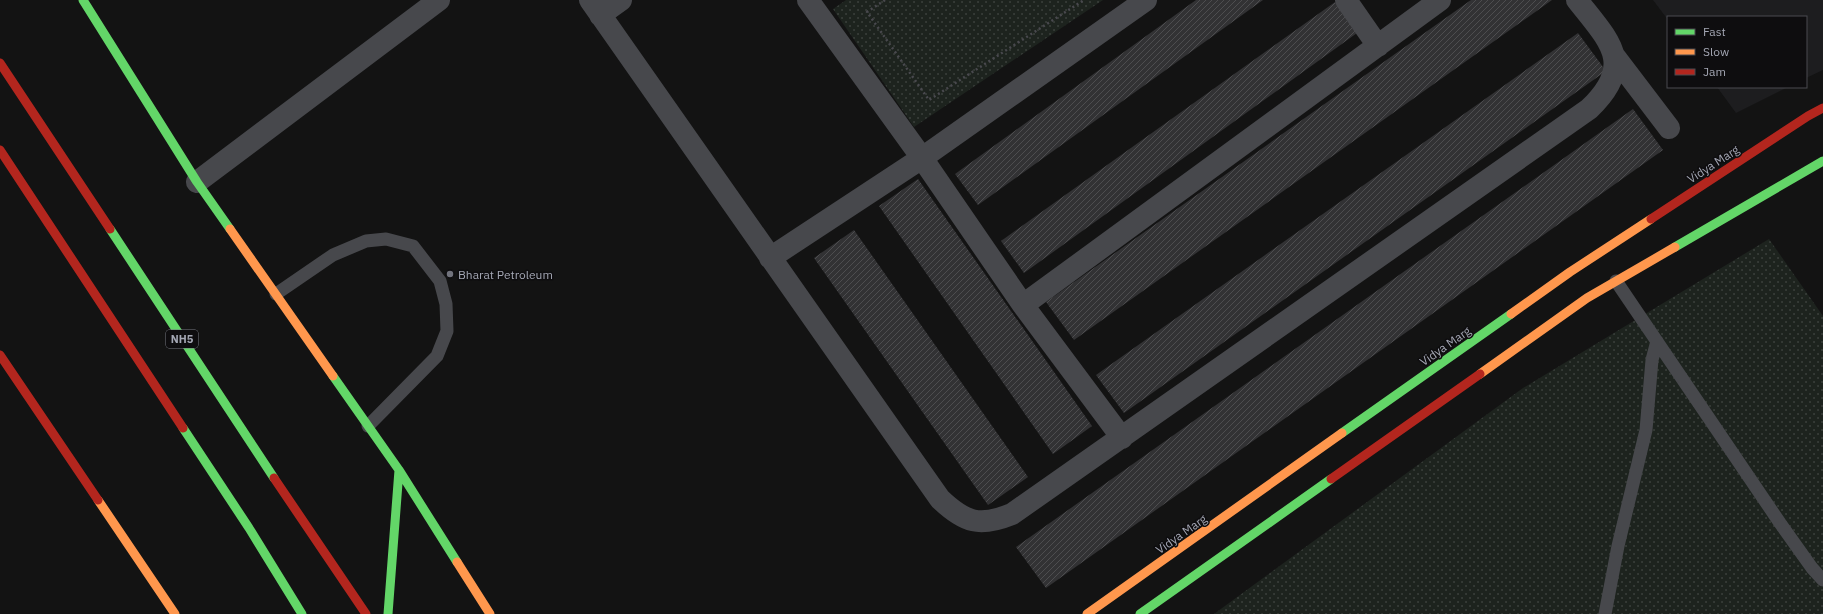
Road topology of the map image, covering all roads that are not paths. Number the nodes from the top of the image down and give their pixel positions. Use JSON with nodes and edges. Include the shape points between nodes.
{"nodes":[{"id":1,"x":84,"y":0,"type":"edge"},
{"id":2,"x":439,"y":0,"type":"edge"},
{"id":3,"x":620,"y":0,"type":"edge"},
{"id":4,"x":808,"y":0,"type":"edge"},
{"id":5,"x":1146,"y":0,"type":"edge"},
{"id":6,"x":1346,"y":0,"type":"edge"},
{"id":7,"x":1440,"y":0,"type":"edge"},
{"id":8,"x":1577,"y":0,"type":"edge"},
{"id":9,"x":595,"y":7,"type":"edge"},
{"id":10,"x":1378,"y":46,"type":"junction"},
{"id":11,"x":1615,"y":57,"type":"junction"},
{"id":12,"x":0,"y":63,"type":"edge"},
{"id":13,"x":1823,"y":108,"type":"edge"},
{"id":14,"x":1669,"y":128,"type":"dead end"},
{"id":15,"x":0,"y":150,"type":"edge"},
{"id":16,"x":922,"y":158,"type":"junction"},
{"id":17,"x":1823,"y":161,"type":"edge"},
{"id":18,"x":197,"y":182,"type":"junction"},
{"id":19,"x":770,"y":258,"type":"junction"},
{"id":20,"x":1616,"y":281,"type":"junction"},
{"id":21,"x":276,"y":294,"type":"junction"},
{"id":22,"x":1023,"y":305,"type":"junction"},
{"id":23,"x":1657,"y":341,"type":"junction"},
{"id":24,"x":0,"y":355,"type":"edge"},
{"id":25,"x":368,"y":426,"type":"junction"},
{"id":26,"x":1122,"y":438,"type":"junction"},
{"id":27,"x":399,"y":470,"type":"junction"},
{"id":28,"x":1823,"y":580,"type":"edge"},
{"id":29,"x":175,"y":614,"type":"edge"},
{"id":30,"x":302,"y":614,"type":"edge"},
{"id":31,"x":366,"y":614,"type":"edge"},
{"id":32,"x":388,"y":614,"type":"edge"},
{"id":33,"x":490,"y":614,"type":"edge"},
{"id":34,"x":1088,"y":614,"type":"edge"},
{"id":35,"x":1140,"y":614,"type":"edge"},
{"id":36,"x":1605,"y":614,"type":"edge"}],
"edges":[{"from":1,"to":18,"type":"main road"},
{"from":2,"to":18,"type":"street"},
{"from":3,"to":9,"type":"street"},
{"from":4,"to":16,"type":"street"},
{"from":5,"to":16,"type":"street"},
{"from":6,"to":10,"type":"street"},
{"from":7,"to":10,"type":"street"},
{"from":8,"to":11,"type":"street","via":[[1596,24]]},
{"from":9,"to":19,"type":"street"},
{"from":10,"to":22,"type":"street"},
{"from":11,"to":14,"type":"street"},
{"from":11,"to":26,"type":"street","via":[[1616,66],[1609,87],[1589,109]]},
{"from":12,"to":31,"type":"main road","name":"NH5","number":"NH5"},
{"from":13,"to":34,"type":"main road","name":"Vidya Marg","via":[[1570,272]]},
{"from":15,"to":30,"type":"main road","via":[[249,528]]},
{"from":16,"to":19,"type":"street"},
{"from":16,"to":22,"type":"street"},
{"from":17,"to":20,"type":"main road"},
{"from":18,"to":21,"type":"main road"},
{"from":19,"to":26,"type":"street","via":[[940,499],[952,511],[963,517],[986,522],[1012,514]]},
{"from":20,"to":23,"type":"lane"},
{"from":20,"to":35,"type":"main road","via":[[1581,302]]},
{"from":21,"to":25,"type":"main road"},
{"from":21,"to":25,"type":"lane","via":[[333,255],[366,241],[386,239],[412,246],[440,281],[446,304],[446,331],[437,356]]},
{"from":22,"to":26,"type":"street"},
{"from":23,"to":28,"type":"lane","via":[[1780,523]]},
{"from":23,"to":36,"type":"lane","via":[[1652,360],[1646,430],[1618,546]]},
{"from":24,"to":29,"type":"main road"},
{"from":25,"to":27,"type":"main road"},
{"from":27,"to":32,"type":"main road"},
{"from":27,"to":33,"type":"main road"}]}
